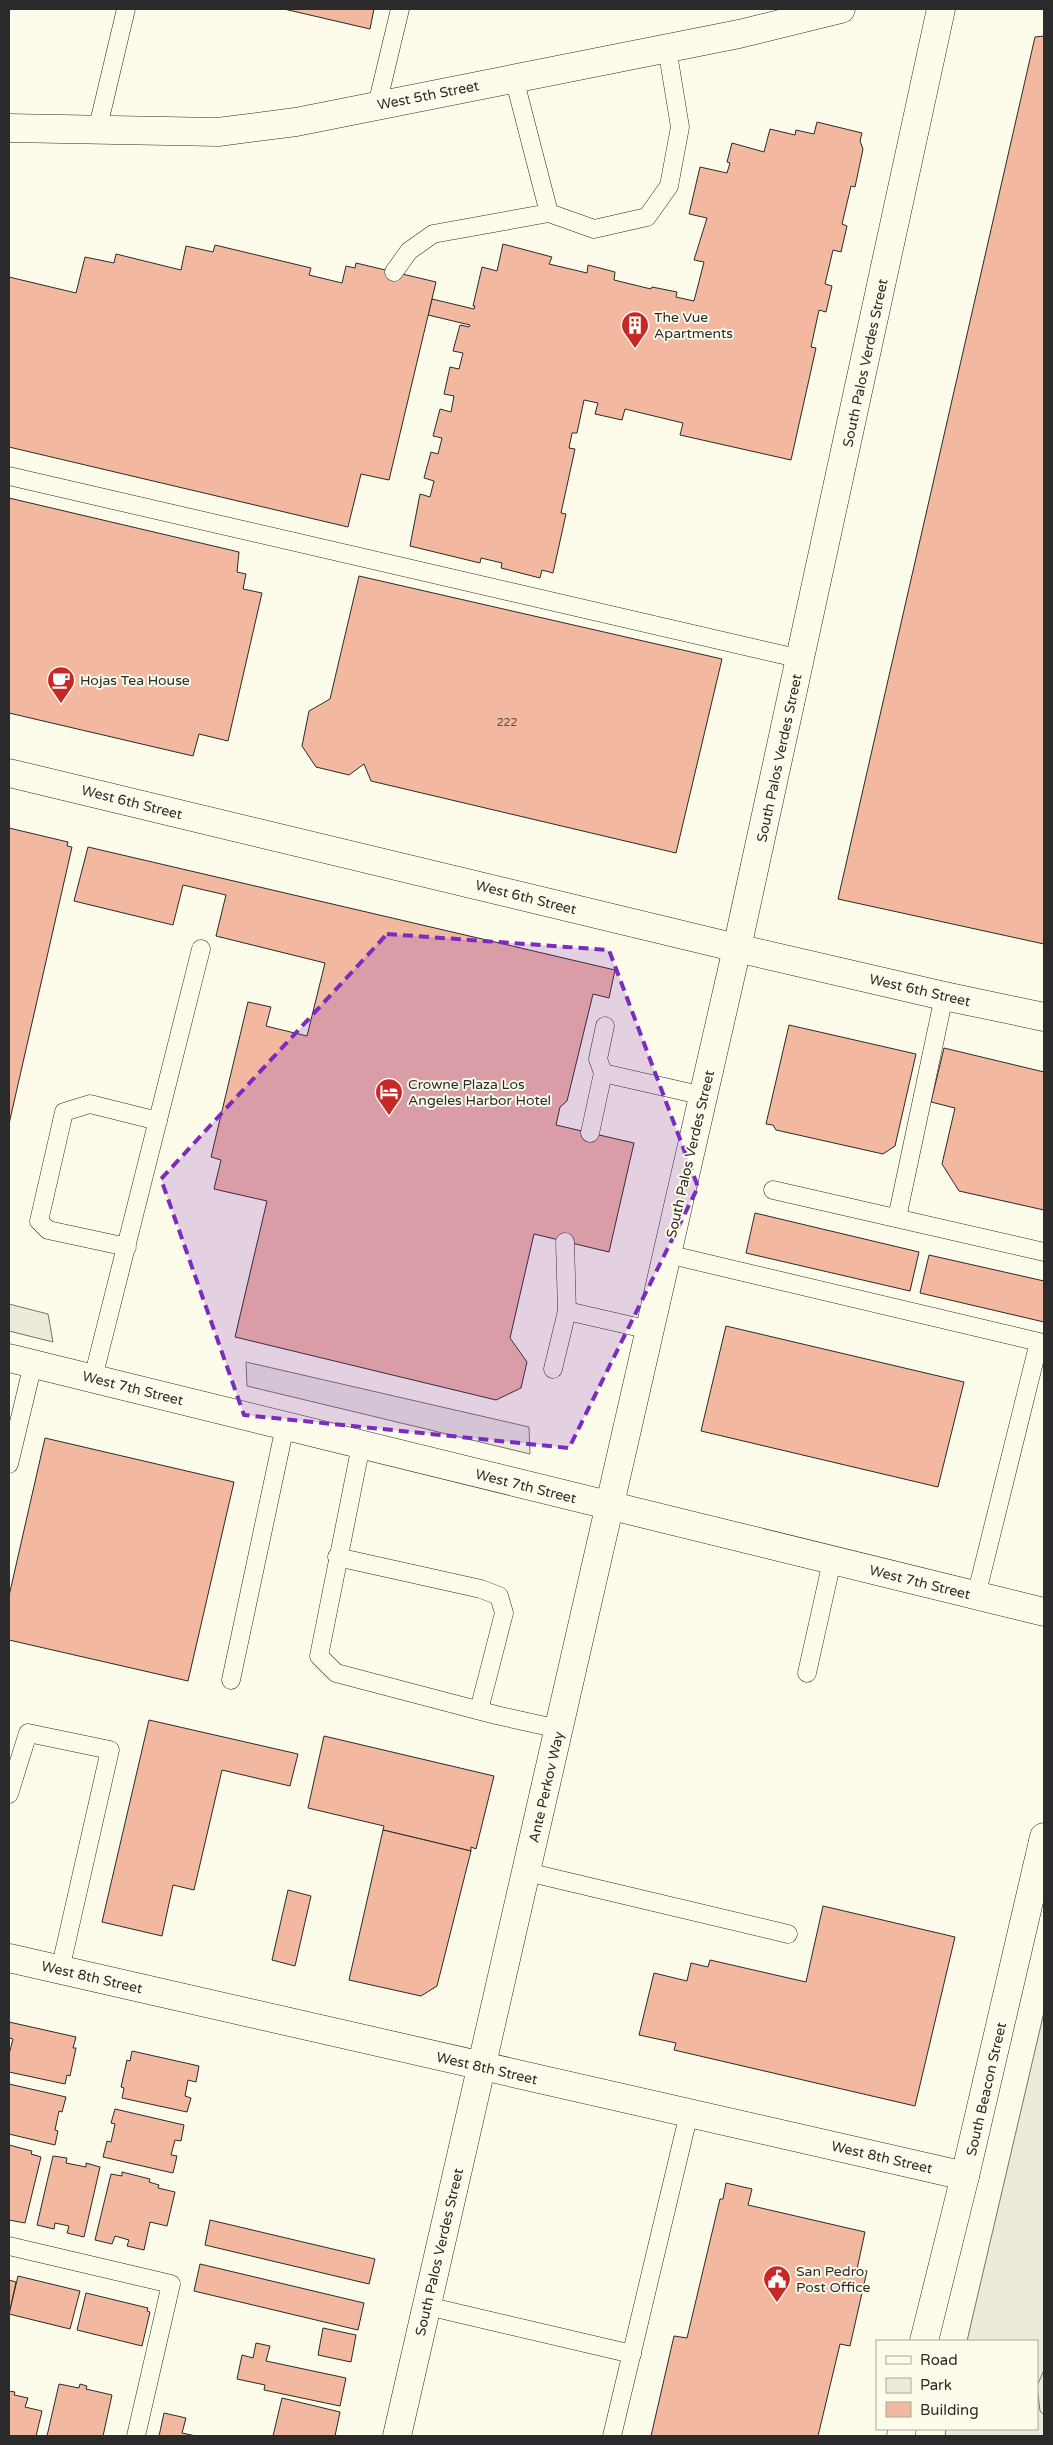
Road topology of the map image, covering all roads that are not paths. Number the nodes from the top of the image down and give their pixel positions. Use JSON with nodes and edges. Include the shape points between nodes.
{"nodes":[{"id":1,"x":126,"y":9,"type":"edge"},
{"id":2,"x":400,"y":9,"type":"edge"},
{"id":3,"x":841,"y":9,"type":"edge"},
{"id":4,"x":942,"y":9,"type":"edge"},
{"id":5,"x":667,"y":48,"type":"junction"},
{"id":6,"x":514,"y":78,"type":"junction"},
{"id":7,"x":377,"y":105,"type":"junction"},
{"id":8,"x":9,"y":128,"type":"edge"},
{"id":9,"x":97,"y":131,"type":"junction"},
{"id":10,"x":549,"y":213,"type":"junction"},
{"id":11,"x":394,"y":272,"type":"dead end"},
{"id":12,"x":9,"y":476,"type":"edge"},
{"id":13,"x":801,"y":659,"type":"junction"},
{"id":14,"x":9,"y":772,"type":"edge"},
{"id":15,"x":737,"y":948,"type":"junction"},
{"id":16,"x":200,"y":950,"type":"dead end"},
{"id":17,"x":944,"y":996,"type":"junction"},
{"id":18,"x":1044,"y":1017,"type":"edge"},
{"id":19,"x":605,"y":1026,"type":"dead end"},
{"id":20,"x":603,"y":1073,"type":"junction"},
{"id":21,"x":704,"y":1096,"type":"junction"},
{"id":22,"x":158,"y":1121,"type":"junction"},
{"id":23,"x":590,"y":1133,"type":"dead end"},
{"id":24,"x":773,"y":1190,"type":"dead end"},
{"id":25,"x":897,"y":1218,"type":"junction"},
{"id":26,"x":565,"y":1242,"type":"dead end"},
{"id":27,"x":127,"y":1247,"type":"junction"},
{"id":28,"x":1044,"y":1252,"type":"edge"},
{"id":29,"x":667,"y":1254,"type":"junction"},
{"id":30,"x":567,"y":1311,"type":"junction"},
{"id":31,"x":650,"y":1330,"type":"junction"},
{"id":32,"x":21,"y":1361,"type":"edge"},
{"id":33,"x":553,"y":1369,"type":"dead end"},
{"id":34,"x":93,"y":1378,"type":"junction"},
{"id":35,"x":285,"y":1426,"type":"junction"},
{"id":36,"x":361,"y":1445,"type":"junction"},
{"id":37,"x":9,"y":1464,"type":"edge"},
{"id":38,"x":609,"y":1507,"type":"junction"},
{"id":39,"x":337,"y":1557,"type":"junction"},
{"id":40,"x":832,"y":1561,"type":"junction"},
{"id":41,"x":976,"y":1596,"type":"junction"},
{"id":42,"x":1044,"y":1612,"type":"edge"},
{"id":43,"x":807,"y":1673,"type":"dead end"},
{"id":44,"x":231,"y":1680,"type":"dead end"},
{"id":45,"x":479,"y":1710,"type":"junction"},
{"id":46,"x":558,"y":1729,"type":"junction"},
{"id":47,"x":9,"y":1794,"type":"edge"},
{"id":48,"x":1044,"y":1837,"type":"edge"},
{"id":49,"x":527,"y":1872,"type":"junction"},
{"id":50,"x":788,"y":1934,"type":"dead end"},
{"id":51,"x":9,"y":1958,"type":"edge"},
{"id":52,"x":60,"y":1970,"type":"junction"},
{"id":53,"x":482,"y":2067,"type":"junction"},
{"id":54,"x":689,"y":2114,"type":"junction"},
{"id":55,"x":966,"y":2176,"type":"junction"},
{"id":56,"x":9,"y":2246,"type":"edge"},
{"id":57,"x":427,"y":2306,"type":"junction"},
{"id":58,"x":924,"y":2340,"type":"edge"},
{"id":59,"x":632,"y":2354,"type":"junction"},
{"id":60,"x":136,"y":2436,"type":"edge"},
{"id":61,"x":397,"y":2436,"type":"edge"},
{"id":62,"x":612,"y":2436,"type":"edge"}],
"edges":[{"from":1,"to":9,"type":"lane"},
{"from":2,"to":7,"type":"lane"},
{"from":3,"to":5,"type":"street","name":"West 5th Street"},
{"from":4,"to":13,"type":"street","name":"South Palos Verdes Street"},
{"from":5,"to":6,"type":"street","name":"West 5th Street"},
{"from":5,"to":10,"type":"lane","via":[[680,127],[669,186],[647,217],[594,229]]},
{"from":6,"to":7,"type":"street","name":"West 5th Street"},
{"from":6,"to":10,"type":"lane"},
{"from":7,"to":9,"type":"street","name":"West 5th Street","via":[[296,122],[218,132]]},
{"from":8,"to":9,"type":"street","name":"West 5th Street"},
{"from":10,"to":11,"type":"lane","via":[[433,234],[409,251]]},
{"from":12,"to":13,"type":"lane"},
{"from":13,"to":15,"type":"street","name":"South Palos Verdes Street"},
{"from":14,"to":15,"type":"street","name":"West 6th Street"},
{"from":15,"to":17,"type":"street","name":"West 6th Street"},
{"from":15,"to":21,"type":"street","name":"South Palos Verdes Street"},
{"from":16,"to":22,"type":"lane"},
{"from":17,"to":18,"type":"street","name":"West 6th Street"},
{"from":17,"to":25,"type":"lane"},
{"from":19,"to":20,"type":"lane","via":[[598,1059]]},
{"from":20,"to":21,"type":"lane"},
{"from":20,"to":23,"type":"lane"},
{"from":21,"to":29,"type":"street","name":"South Palos Verdes Street"},
{"from":22,"to":27,"type":"lane"},
{"from":22,"to":27,"type":"lane","via":[[90,1104],[64,1112],[39,1221],[48,1230]]},
{"from":24,"to":25,"type":"lane"},
{"from":25,"to":28,"type":"lane"},
{"from":26,"to":30,"type":"lane"},
{"from":27,"to":34,"type":"lane"},
{"from":29,"to":31,"type":"street","name":"South Palos Verdes Street"},
{"from":29,"to":41,"type":"lane","via":[[1039,1342]]},
{"from":30,"to":31,"type":"lane"},
{"from":30,"to":33,"type":"lane"},
{"from":31,"to":38,"type":"street","name":"South Palos Verdes Street"},
{"from":32,"to":34,"type":"street","name":"West 7th Street"},
{"from":32,"to":37,"type":"lane"},
{"from":34,"to":35,"type":"street","name":"West 7th Street"},
{"from":35,"to":36,"type":"street","name":"West 7th Street"},
{"from":35,"to":44,"type":"lane"},
{"from":36,"to":38,"type":"street","name":"West 7th Street"},
{"from":36,"to":39,"type":"lane"},
{"from":38,"to":40,"type":"street","name":"West 7th Street"},
{"from":38,"to":46,"type":"street","name":"Ante Perkov Way"},
{"from":39,"to":45,"type":"lane","via":[[319,1656],[336,1673]]},
{"from":39,"to":45,"type":"lane","via":[[481,1589],[499,1596],[504,1613]]},
{"from":40,"to":41,"type":"street","name":"West 7th Street"},
{"from":40,"to":43,"type":"lane"},
{"from":41,"to":42,"type":"street","name":"West 7th Street"},
{"from":45,"to":46,"type":"lane"},
{"from":46,"to":49,"type":"street","name":"Ante Perkov Way"},
{"from":47,"to":52,"type":"lane","via":[[28,1733],[110,1750]]},
{"from":48,"to":55,"type":"street","name":"South Beacon Street"},
{"from":49,"to":50,"type":"lane"},
{"from":49,"to":53,"type":"street","name":"Ante Perkov Way"},
{"from":51,"to":52,"type":"street","name":"West 8th Street"},
{"from":52,"to":53,"type":"street","name":"West 8th Street"},
{"from":53,"to":54,"type":"street","name":"West 8th Street"},
{"from":53,"to":57,"type":"street","name":"South Palos Verdes Street"},
{"from":54,"to":55,"type":"street","name":"West 8th Street"},
{"from":54,"to":59,"type":"lane"},
{"from":55,"to":58,"type":"street","name":"South Beacon Street"},
{"from":56,"to":60,"type":"lane","via":[[171,2284]]},
{"from":57,"to":59,"type":"lane"},
{"from":57,"to":61,"type":"street","name":"South Palos Verdes Street"},
{"from":59,"to":62,"type":"lane"}]}
